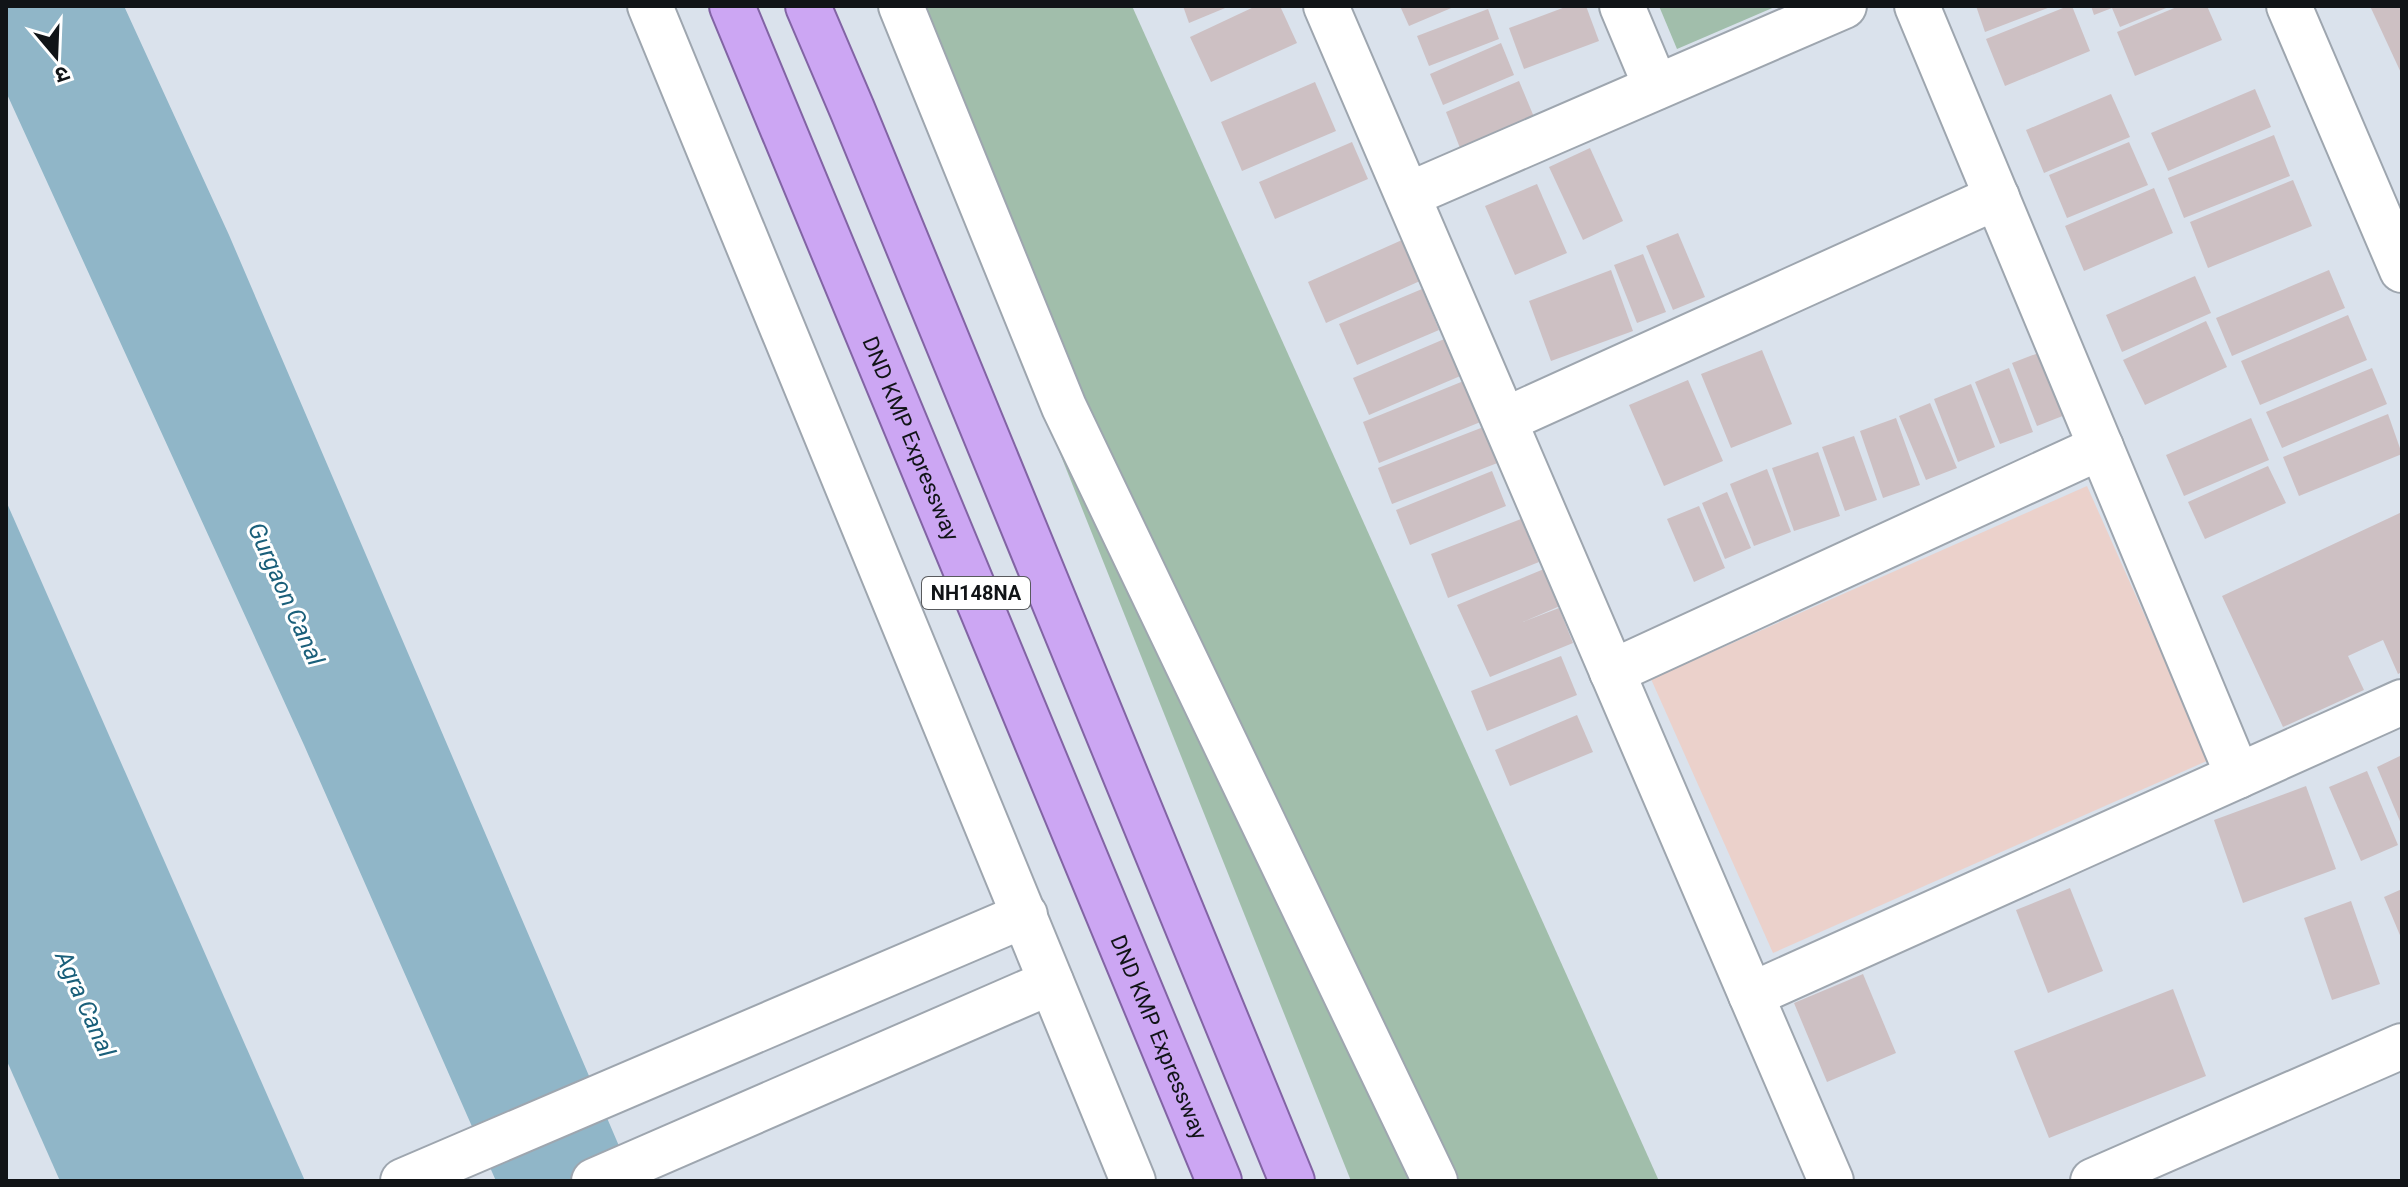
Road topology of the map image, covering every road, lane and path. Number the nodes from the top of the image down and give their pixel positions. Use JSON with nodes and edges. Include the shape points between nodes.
{"nodes":[{"id":1,"x":650,"y":6,"type":"edge"},
{"id":2,"x":732,"y":6,"type":"edge"},
{"id":3,"x":808,"y":6,"type":"edge"},
{"id":4,"x":901,"y":6,"type":"edge"},
{"id":5,"x":1326,"y":6,"type":"edge"},
{"id":6,"x":1622,"y":6,"type":"edge"},
{"id":7,"x":1844,"y":6,"type":"edge"},
{"id":8,"x":1917,"y":6,"type":"edge"},
{"id":9,"x":2289,"y":6,"type":"edge"},
{"id":10,"x":1656,"y":87,"type":"junction"},
{"id":11,"x":1408,"y":195,"type":"junction"},
{"id":12,"x":1997,"y":197,"type":"junction"},
{"id":13,"x":2402,"y":270,"type":"edge"},
{"id":14,"x":1505,"y":420,"type":"junction"},
{"id":15,"x":2101,"y":447,"type":"junction"},
{"id":16,"x":1612,"y":672,"type":"junction"},
{"id":17,"x":2402,"y":702,"type":"edge"},
{"id":18,"x":2238,"y":776,"type":"junction"},
{"id":19,"x":1025,"y":915,"type":"junction"},
{"id":20,"x":1051,"y":982,"type":"junction"},
{"id":21,"x":1751,"y":995,"type":"junction"},
{"id":22,"x":2402,"y":1046,"type":"edge"},
{"id":23,"x":422,"y":1173,"type":"edge"},
{"id":24,"x":594,"y":1181,"type":"edge"},
{"id":25,"x":1133,"y":1181,"type":"edge"},
{"id":26,"x":1219,"y":1181,"type":"edge"},
{"id":27,"x":1292,"y":1181,"type":"edge"},
{"id":28,"x":1435,"y":1181,"type":"edge"},
{"id":29,"x":1831,"y":1181,"type":"edge"},
{"id":30,"x":2093,"y":1181,"type":"edge"}],
"edges":[{"from":1,"to":19,"type":"street"},
{"from":2,"to":26,"type":"highway","name":"DND KMP Expressway","number":"NH148NA"},
{"from":3,"to":27,"type":"highway","number":"NH148NA"},
{"from":4,"to":28,"type":"street","via":[[1064,407]]},
{"from":5,"to":11,"type":"street"},
{"from":6,"to":10,"type":"street"},
{"from":7,"to":10,"type":"street"},
{"from":8,"to":12,"type":"street"},
{"from":9,"to":13,"type":"street"},
{"from":10,"to":11,"type":"street"},
{"from":11,"to":14,"type":"street"},
{"from":12,"to":14,"type":"street"},
{"from":12,"to":15,"type":"street"},
{"from":14,"to":16,"type":"street"},
{"from":15,"to":16,"type":"street"},
{"from":15,"to":18,"type":"street"},
{"from":16,"to":21,"type":"street"},
{"from":17,"to":18,"type":"street"},
{"from":18,"to":21,"type":"street"},
{"from":19,"to":20,"type":"street"},
{"from":19,"to":23,"type":"street"},
{"from":20,"to":24,"type":"street"},
{"from":20,"to":25,"type":"street"},
{"from":21,"to":29,"type":"street"},
{"from":22,"to":30,"type":"street"}]}
